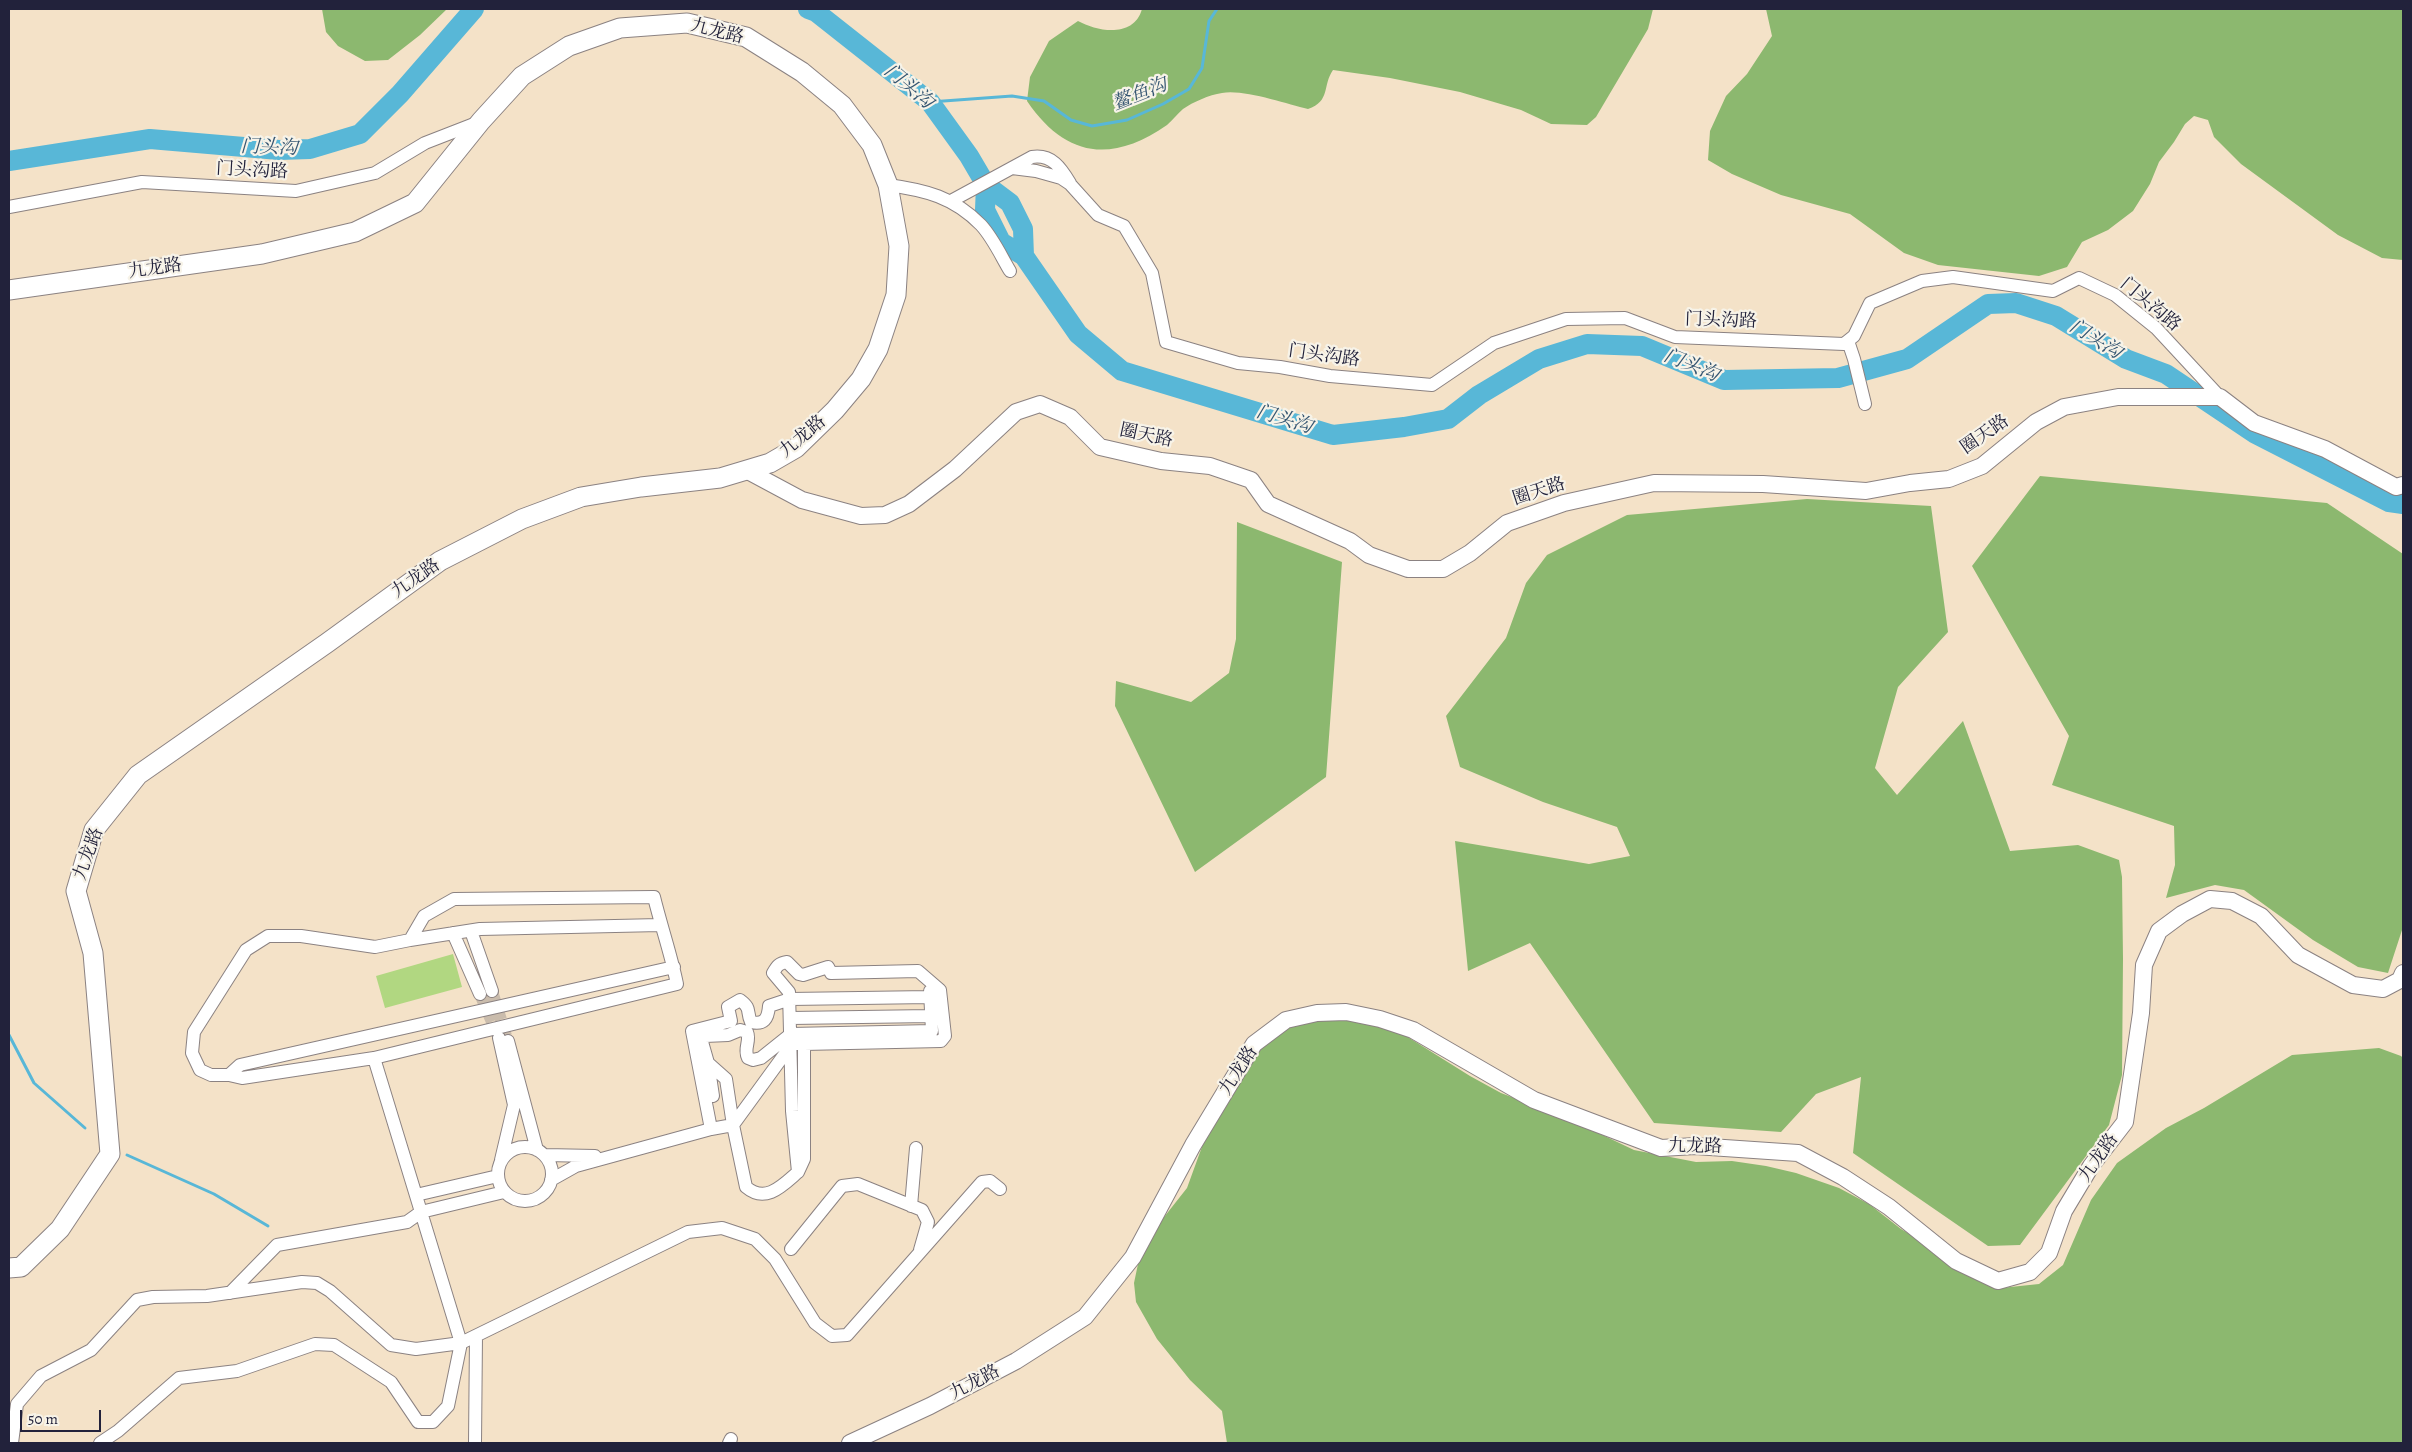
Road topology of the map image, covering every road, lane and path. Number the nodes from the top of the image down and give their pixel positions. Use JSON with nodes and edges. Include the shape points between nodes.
{"nodes":[{"id":1,"x":481,"y":121,"type":"junction"},
{"id":2,"x":888,"y":185,"type":"junction"},
{"id":3,"x":952,"y":200,"type":"junction"},
{"id":4,"x":9,"y":207,"type":"edge"},
{"id":5,"x":1010,"y":271,"type":"dead end"},
{"id":6,"x":9,"y":290,"type":"edge"},
{"id":7,"x":1848,"y":341,"type":"junction"},
{"id":8,"x":2219,"y":397,"type":"junction"},
{"id":9,"x":1865,"y":404,"type":"dead end"},
{"id":10,"x":746,"y":470,"type":"junction"},
{"id":11,"x":2403,"y":485,"type":"edge"},
{"id":12,"x":660,"y":925,"type":"junction"},
{"id":13,"x":471,"y":931,"type":"junction"},
{"id":14,"x":453,"y":933,"type":"junction"},
{"id":15,"x":410,"y":940,"type":"junction"},
{"id":16,"x":674,"y":967,"type":"junction"},
{"id":17,"x":2403,"y":973,"type":"edge"},
{"id":18,"x":929,"y":981,"type":"junction"},
{"id":19,"x":930,"y":998,"type":"junction"},
{"id":20,"x":790,"y":999,"type":"junction"},
{"id":21,"x":931,"y":1016,"type":"junction"},
{"id":22,"x":791,"y":1018,"type":"junction"},
{"id":23,"x":938,"y":1032,"type":"junction"},
{"id":24,"x":796,"y":1040,"type":"junction"},
{"id":25,"x":374,"y":1058,"type":"junction"},
{"id":26,"x":708,"y":1063,"type":"junction"},
{"id":27,"x":229,"y":1075,"type":"junction"},
{"id":28,"x":733,"y":1125,"type":"junction"},
{"id":29,"x":715,"y":1128,"type":"junction"},
{"id":30,"x":916,"y":1148,"type":"dead end"},
{"id":31,"x":541,"y":1153,"type":"junction"},
{"id":32,"x":611,"y":1156,"type":"junction"},
{"id":33,"x":501,"y":1161,"type":"junction"},
{"id":34,"x":498,"y":1176,"type":"junction"},
{"id":35,"x":552,"y":1180,"type":"junction"},
{"id":36,"x":1000,"y":1189,"type":"dead end"},
{"id":37,"x":504,"y":1192,"type":"junction"},
{"id":38,"x":416,"y":1196,"type":"junction"},
{"id":39,"x":911,"y":1206,"type":"junction"},
{"id":40,"x":421,"y":1212,"type":"junction"},
{"id":41,"x":791,"y":1249,"type":"dead end"},
{"id":42,"x":920,"y":1252,"type":"junction"},
{"id":43,"x":9,"y":1268,"type":"edge"},
{"id":44,"x":230,"y":1292,"type":"junction"},
{"id":45,"x":476,"y":1336,"type":"junction"},
{"id":46,"x":461,"y":1343,"type":"junction"},
{"id":47,"x":12,"y":1443,"type":"edge"},
{"id":48,"x":100,"y":1443,"type":"edge"},
{"id":49,"x":475,"y":1443,"type":"edge"},
{"id":50,"x":850,"y":1443,"type":"edge"}],
"edges":[{"from":1,"to":2,"type":"main road","name":"九龙路","via":[[522,76],[569,46],[620,28],[687,23],[746,37],[802,72],[842,105],[872,145]]},
{"from":1,"to":4,"type":"street","name":"门头沟路","via":[[425,142],[375,173],[296,191],[142,182]]},
{"from":1,"to":6,"type":"main road","name":"九龙路","via":[[415,203],[355,232],[262,254]]},
{"from":2,"to":3,"type":"street"},
{"from":2,"to":10,"type":"main road","name":"九龙路","via":[[899,246],[896,296],[878,349],[856,385],[796,448],[770,463]]},
{"from":3,"to":5,"type":"street","via":[[982,226]]},
{"from":3,"to":7,"type":"street","name":"门头沟路","via":[[1012,168],[1061,178],[1098,215],[1124,226],[1137,244],[1152,273],[1166,342],[1238,363],[1330,376],[1432,385],[1494,343],[1566,319],[1625,318],[1675,337],[1844,344]]},
{"from":7,"to":8,"type":"street","name":"门头沟路","via":[[1854,336],[1870,303],[1922,281],[1953,277],[2053,291],[2079,278],[2115,294],[2156,328]]},
{"from":7,"to":9,"type":"street"},
{"from":8,"to":10,"type":"street","name":"圈天路","via":[[2118,397],[2064,407],[2036,422],[1982,466],[1949,479],[1866,491],[1763,484],[1654,483],[1564,503],[1507,523],[1443,569],[1408,569],[1369,555],[1350,541],[1268,504],[1251,480],[1210,466],[1161,462],[1100,447],[1070,418],[1040,404],[1016,412],[948,475],[909,504],[885,514],[861,516],[802,500]]},
{"from":8,"to":11,"type":"street","via":[[2254,423],[2325,449],[2396,487]]},
{"from":10,"to":43,"type":"main road","name":"九龙路","via":[[720,478],[581,497],[522,519],[440,561],[138,775],[94,830],[76,891],[93,953],[110,1154],[60,1229],[21,1267]]},
{"from":12,"to":13,"type":"street"},
{"from":12,"to":15,"type":"street","via":[[654,897],[454,899],[424,916]]},
{"from":12,"to":16,"type":"street"},
{"from":13,"to":14,"type":"street"},
{"from":13,"to":14,"type":"street","via":[[486,993]]},
{"from":14,"to":15,"type":"street"},
{"from":15,"to":27,"type":"street","via":[[375,947],[301,936],[268,936],[246,950],[194,1032],[192,1053],[200,1070],[211,1075]]},
{"from":16,"to":25,"type":"street","via":[[678,984]]},
{"from":16,"to":27,"type":"street","via":[[240,1065]]},
{"from":17,"to":50,"type":"street","name":"九龙路","via":[[2400,980],[2383,989],[2354,985],[2298,955],[2261,916],[2232,902],[2210,898],[2158,931],[2144,965],[2141,1013],[2124,1122],[2091,1166],[2064,1211],[2049,1252],[2030,1272],[1998,1281],[1956,1261],[1889,1208],[1843,1177],[1798,1153],[1695,1146],[1661,1148],[1534,1100],[1413,1030],[1346,1012],[1316,1013],[1286,1020],[1254,1044],[1193,1145],[1133,1257],[1085,1317],[1016,1361]]},
{"from":18,"to":19,"type":"street"},
{"from":18,"to":20,"type":"street","via":[[918,971],[831,973],[828,967],[803,975],[787,962],[780,963],[773,972],[789,992]]},
{"from":18,"to":23,"type":"street","via":[[940,990]]},
{"from":19,"to":20,"type":"street"},
{"from":19,"to":21,"type":"street"},
{"from":20,"to":22,"type":"street"},
{"from":20,"to":29,"type":"street","via":[[769,1006],[768,1017],[757,1023],[751,1022],[749,1008],[740,1000],[728,1007],[731,1021],[692,1031]]},
{"from":21,"to":22,"type":"street"},
{"from":21,"to":23,"type":"street"},
{"from":22,"to":24,"type":"street"},
{"from":23,"to":24,"type":"street","via":[[945,1036],[941,1041]]},
{"from":24,"to":26,"type":"street","via":[[754,1060],[746,1054],[750,1039],[747,1032],[740,1030],[728,1035],[705,1036],[702,1042]]},
{"from":24,"to":28,"type":"street"},
{"from":24,"to":28,"type":"street","via":[[792,1110],[798,1172],[776,1191],[754,1194],[746,1187]]},
{"from":25,"to":27,"type":"street","via":[[242,1078]]},
{"from":25,"to":38,"type":"street"},
{"from":26,"to":28,"type":"street","via":[[726,1079]]},
{"from":26,"to":29,"type":"street"},
{"from":28,"to":29,"type":"street"},
{"from":29,"to":32,"type":"street"},
{"from":30,"to":39,"type":"street"},
{"from":31,"to":32,"type":"street"},
{"from":31,"to":33,"type":"street","via":[[519,1147],[511,1150]]},
{"from":31,"to":33,"type":"street","via":[[503,1037],[514,1105]]},
{"from":31,"to":35,"type":"street","via":[[552,1171]]},
{"from":32,"to":35,"type":"street","via":[[576,1166]]},
{"from":33,"to":34,"type":"street"},
{"from":34,"to":37,"type":"street"},
{"from":34,"to":38,"type":"street"},
{"from":35,"to":37,"type":"street","via":[[535,1200],[517,1200]]},
{"from":36,"to":42,"type":"street","via":[[990,1181],[982,1182]]},
{"from":37,"to":40,"type":"street"},
{"from":38,"to":40,"type":"street"},
{"from":39,"to":41,"type":"street","via":[[858,1184],[842,1186]]},
{"from":39,"to":42,"type":"street","via":[[922,1210],[928,1222]]},
{"from":40,"to":44,"type":"street","via":[[407,1222],[277,1245]]},
{"from":40,"to":46,"type":"street"},
{"from":42,"to":45,"type":"street","via":[[847,1335],[832,1336],[816,1323],[775,1259],[755,1239],[722,1228],[688,1232]]},
{"from":44,"to":46,"type":"street","via":[[302,1282],[317,1283],[391,1345],[416,1349]]},
{"from":44,"to":47,"type":"street","via":[[207,1296],[154,1296],[137,1300],[91,1350],[41,1376],[17,1404]]},
{"from":45,"to":46,"type":"street"},
{"from":45,"to":49,"type":"street"},
{"from":46,"to":48,"type":"street","via":[[448,1406],[433,1422],[418,1422],[391,1382],[334,1344],[315,1344],[236,1371],[179,1378]]}]}
